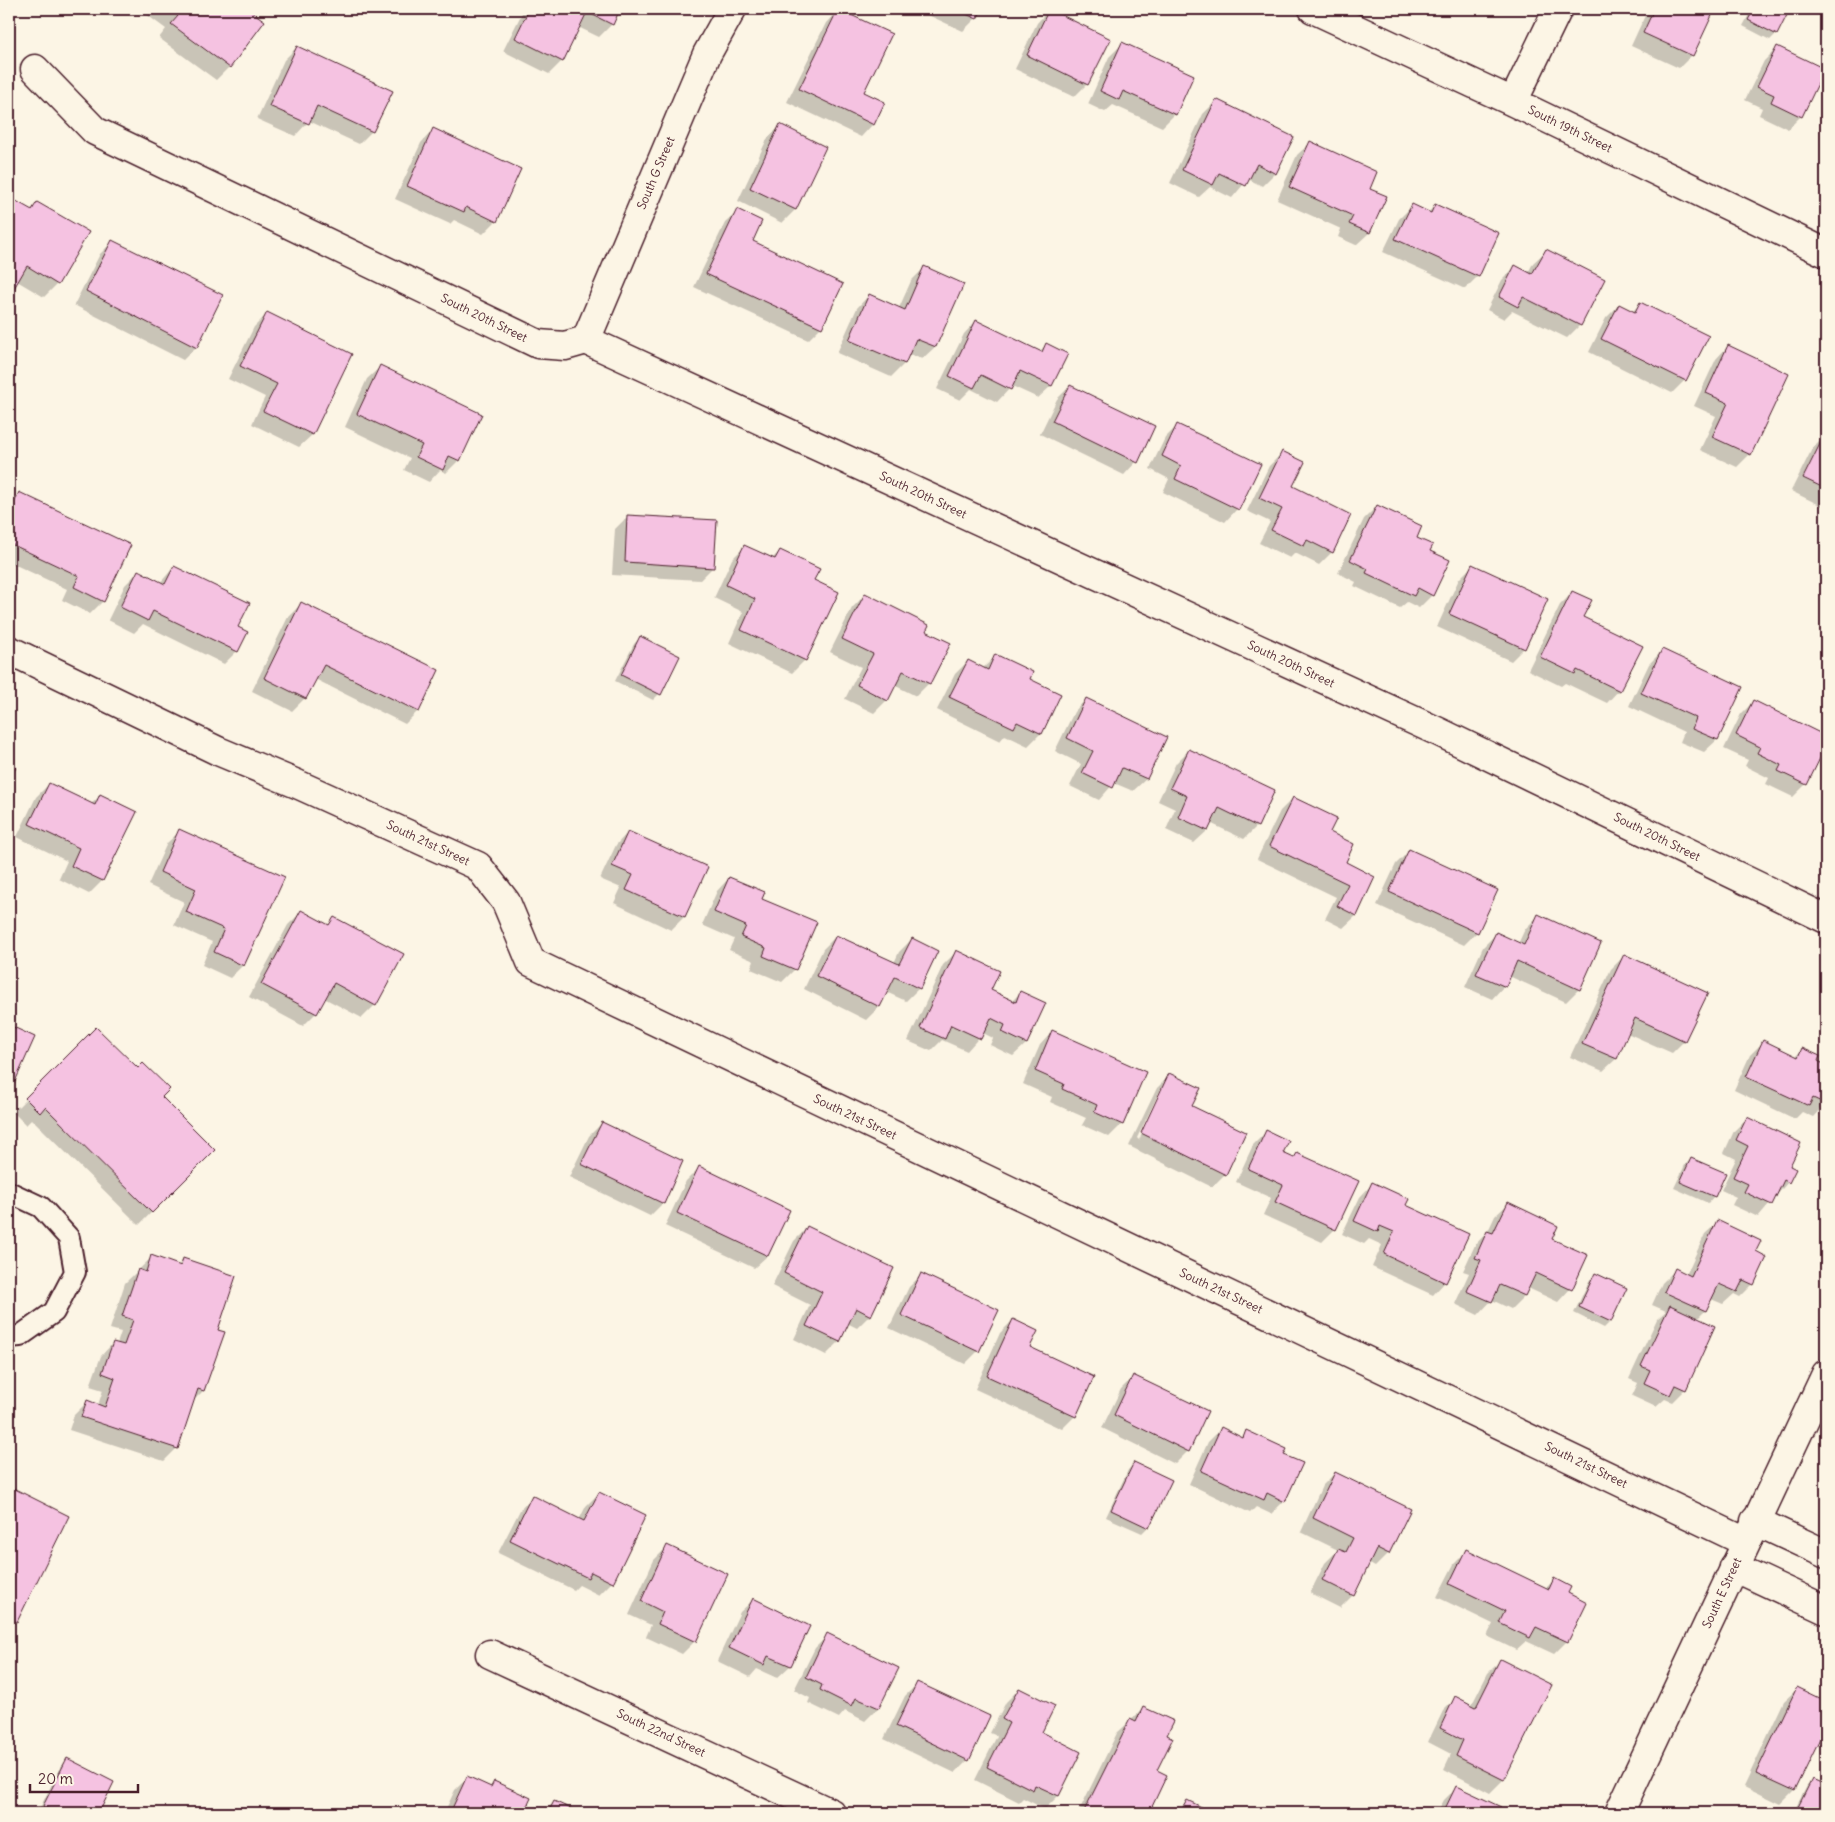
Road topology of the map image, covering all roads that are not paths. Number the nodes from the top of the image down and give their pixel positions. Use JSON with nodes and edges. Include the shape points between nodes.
{"nodes":[{"id":1,"x":732,"y":9,"type":"edge"},
{"id":2,"x":1313,"y":9,"type":"edge"},
{"id":3,"x":1558,"y":9,"type":"edge"},
{"id":4,"x":35,"y":68,"type":"dead end"},
{"id":5,"x":1513,"y":102,"type":"junction"},
{"id":6,"x":1826,"y":253,"type":"edge"},
{"id":7,"x":586,"y":340,"type":"junction"},
{"id":8,"x":9,"y":650,"type":"edge"},
{"id":9,"x":1826,"y":919,"type":"edge"},
{"id":10,"x":9,"y":1192,"type":"edge"},
{"id":11,"x":9,"y":1337,"type":"edge"},
{"id":12,"x":1826,"y":1374,"type":"edge"},
{"id":13,"x":1750,"y":1531,"type":"junction"},
{"id":14,"x":1826,"y":1554,"type":"edge"},
{"id":15,"x":1734,"y":1567,"type":"junction"},
{"id":16,"x":1826,"y":1610,"type":"edge"},
{"id":17,"x":490,"y":1654,"type":"dead end"},
{"id":18,"x":831,"y":1813,"type":"edge"},
{"id":19,"x":1619,"y":1813,"type":"edge"}],
"edges":[{"from":1,"to":7,"type":"street","name":"South G Street","via":[[707,54]]},
{"from":2,"to":5,"type":"street","name":"South 19th Street"},
{"from":3,"to":5,"type":"street"},
{"from":4,"to":7,"type":"street","name":"South 20th Street","via":[[95,131],[538,344],[565,346]]},
{"from":5,"to":6,"type":"street","name":"South 19th Street"},
{"from":7,"to":9,"type":"street","name":"South 20th Street","via":[[1429,728]]},
{"from":8,"to":13,"type":"street","name":"South 21st Street","via":[[218,751],[478,866],[506,902],[531,962]]},
{"from":10,"to":11,"type":"lane","via":[[41,1208],[69,1238],[75,1272],[54,1312],[20,1336]]},
{"from":12,"to":13,"type":"street","name":"South E Street"},
{"from":13,"to":14,"type":"street","name":"South 21st Street"},
{"from":13,"to":15,"type":"street","name":"South E Street"},
{"from":15,"to":16,"type":"street"},
{"from":15,"to":19,"type":"street","name":"South E Street"},
{"from":17,"to":18,"type":"street","name":"South 22nd Street"}]}
